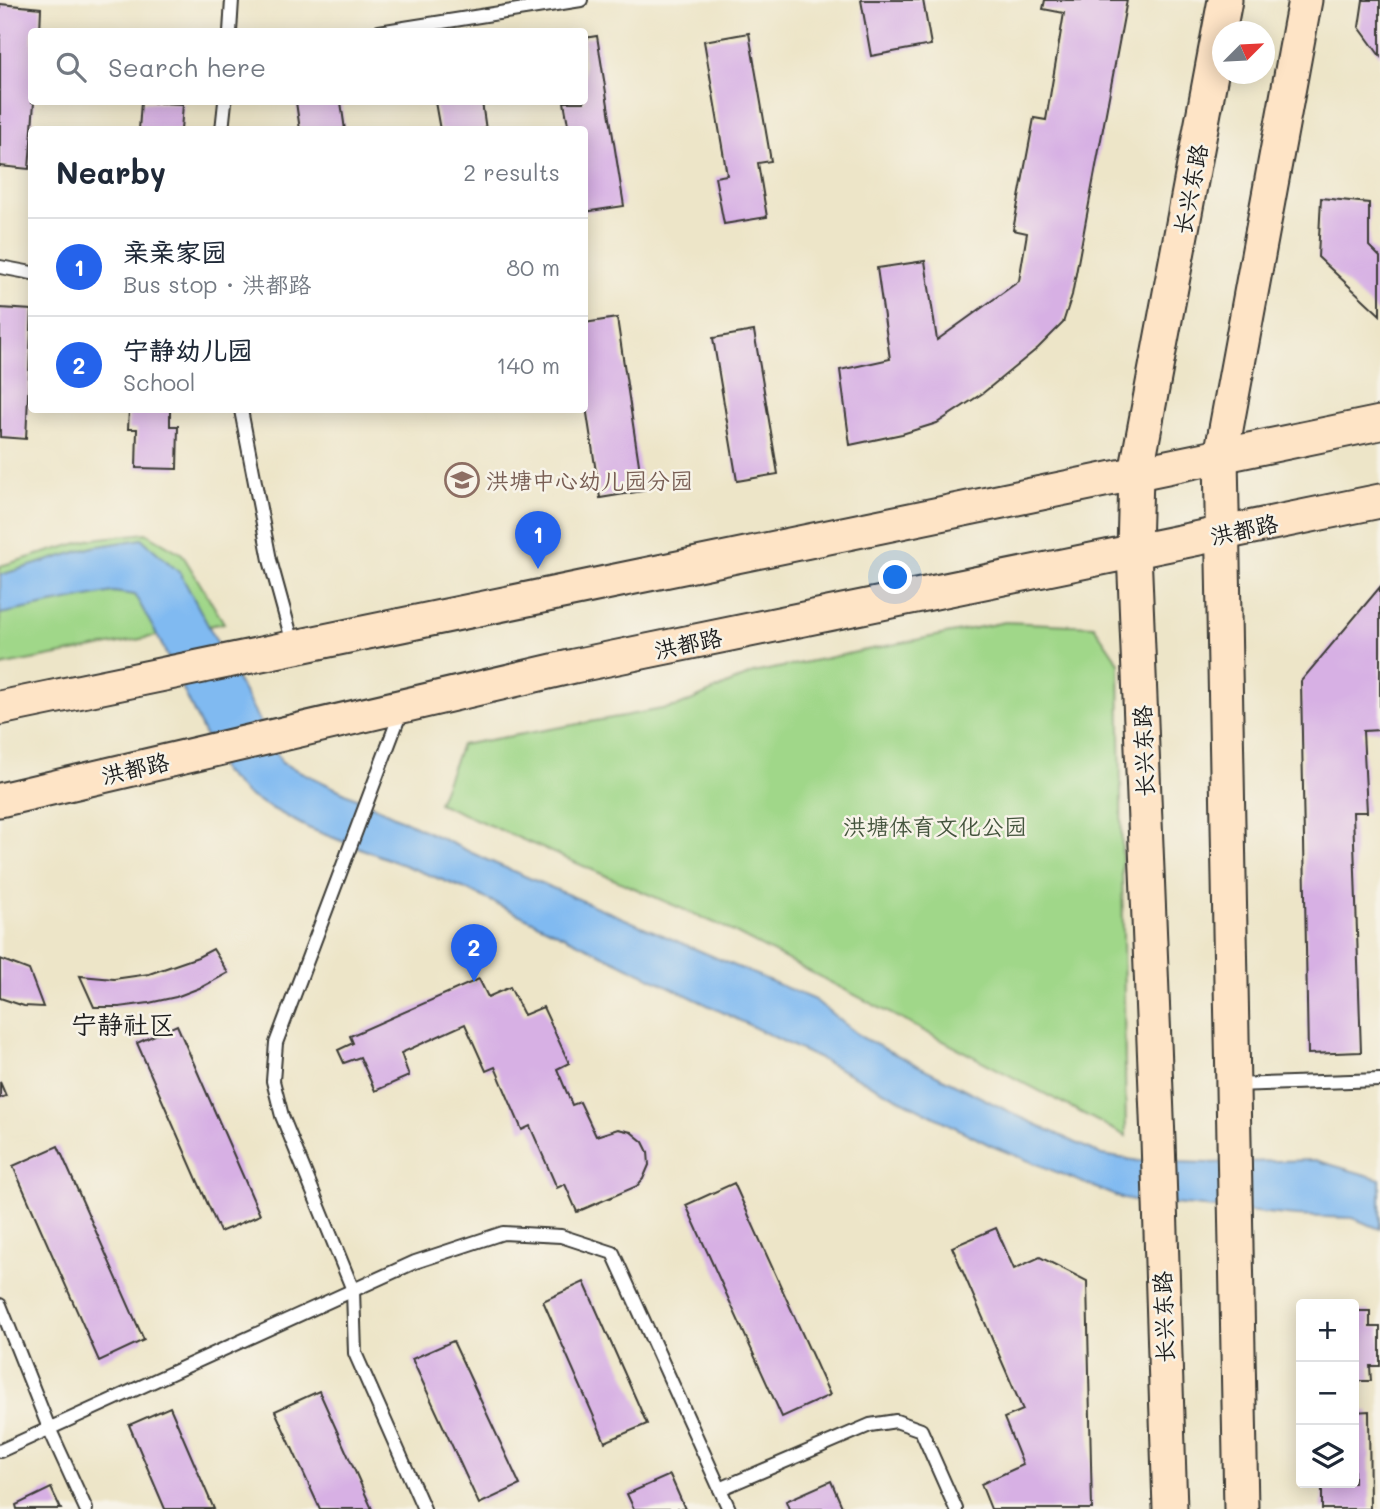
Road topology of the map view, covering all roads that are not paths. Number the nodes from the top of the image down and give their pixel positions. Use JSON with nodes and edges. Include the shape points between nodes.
{"nodes":[{"id":1,"x":232,"y":0,"type":"edge"},
{"id":2,"x":582,"y":0,"type":"edge"},
{"id":3,"x":1225,"y":0,"type":"edge"},
{"id":4,"x":1305,"y":0,"type":"edge"},
{"id":5,"x":230,"y":28,"type":"edge"},
{"id":6,"x":404,"y":28,"type":"edge"},
{"id":7,"x":225,"y":105,"type":"edge"},
{"id":8,"x":222,"y":126,"type":"edge"},
{"id":9,"x":0,"y":267,"type":"edge"},
{"id":10,"x":28,"y":273,"type":"edge"},
{"id":11,"x":242,"y":413,"type":"edge"},
{"id":12,"x":1380,"y":423,"type":"edge"},
{"id":13,"x":1221,"y":456,"type":"junction"},
{"id":14,"x":1136,"y":474,"type":"junction"},
{"id":15,"x":1380,"y":501,"type":"edge"},
{"id":16,"x":1223,"y":533,"type":"junction"},
{"id":17,"x":1135,"y":551,"type":"junction"},
{"id":18,"x":278,"y":650,"type":"junction"},
{"id":19,"x":404,"y":705,"type":"junction"},
{"id":20,"x":0,"y":708,"type":"edge"},
{"id":21,"x":0,"y":800,"type":"edge"},
{"id":22,"x":1380,"y":1080,"type":"edge"},
{"id":23,"x":1233,"y":1085,"type":"junction"},
{"id":24,"x":352,"y":1290,"type":"junction"},
{"id":25,"x":0,"y":1305,"type":"edge"},
{"id":26,"x":49,"y":1429,"type":"junction"},
{"id":27,"x":0,"y":1451,"type":"edge"},
{"id":28,"x":720,"y":1489,"type":"junction"},
{"id":29,"x":1240,"y":1503,"type":"edge"},
{"id":30,"x":86,"y":1509,"type":"edge"},
{"id":31,"x":424,"y":1509,"type":"edge"},
{"id":32,"x":729,"y":1509,"type":"edge"},
{"id":33,"x":956,"y":1509,"type":"edge"},
{"id":34,"x":1170,"y":1509,"type":"edge"}],
"edges":[{"from":1,"to":5,"type":"lane"},
{"from":2,"to":6,"type":"lane"},
{"from":3,"to":14,"type":"main road","name":"长兴东路"},
{"from":4,"to":13,"type":"main road"},
{"from":7,"to":8,"type":"lane"},
{"from":9,"to":10,"type":"lane"},
{"from":11,"to":18,"type":"lane","via":[[270,560]]},
{"from":12,"to":13,"type":"main road"},
{"from":13,"to":14,"type":"main road"},
{"from":13,"to":16,"type":"main road"},
{"from":14,"to":17,"type":"main road","name":"长兴东路"},
{"from":14,"to":18,"type":"main road"},
{"from":15,"to":16,"type":"main road","name":"洪都路"},
{"from":16,"to":17,"type":"main road","name":"洪都路"},
{"from":16,"to":23,"type":"main road"},
{"from":17,"to":19,"type":"main road","name":"洪都路"},
{"from":17,"to":34,"type":"main road","name":"长兴东路"},
{"from":18,"to":20,"type":"main road"},
{"from":19,"to":21,"type":"main road","name":"洪都路"},
{"from":19,"to":24,"type":"lane","via":[[276,1043],[273,1081],[282,1116]]},
{"from":22,"to":23,"type":"lane"},
{"from":23,"to":29,"type":"main road"},
{"from":24,"to":26,"type":"lane"},
{"from":24,"to":28,"type":"lane","via":[[415,1262],[503,1233],[561,1236],[613,1253]]},
{"from":24,"to":31,"type":"lane","via":[[355,1353]]},
{"from":25,"to":26,"type":"lane"},
{"from":26,"to":27,"type":"lane"},
{"from":26,"to":30,"type":"lane"},
{"from":28,"to":32,"type":"lane"},
{"from":28,"to":33,"type":"lane","via":[[870,1425],[896,1421],[921,1430]]}]}
